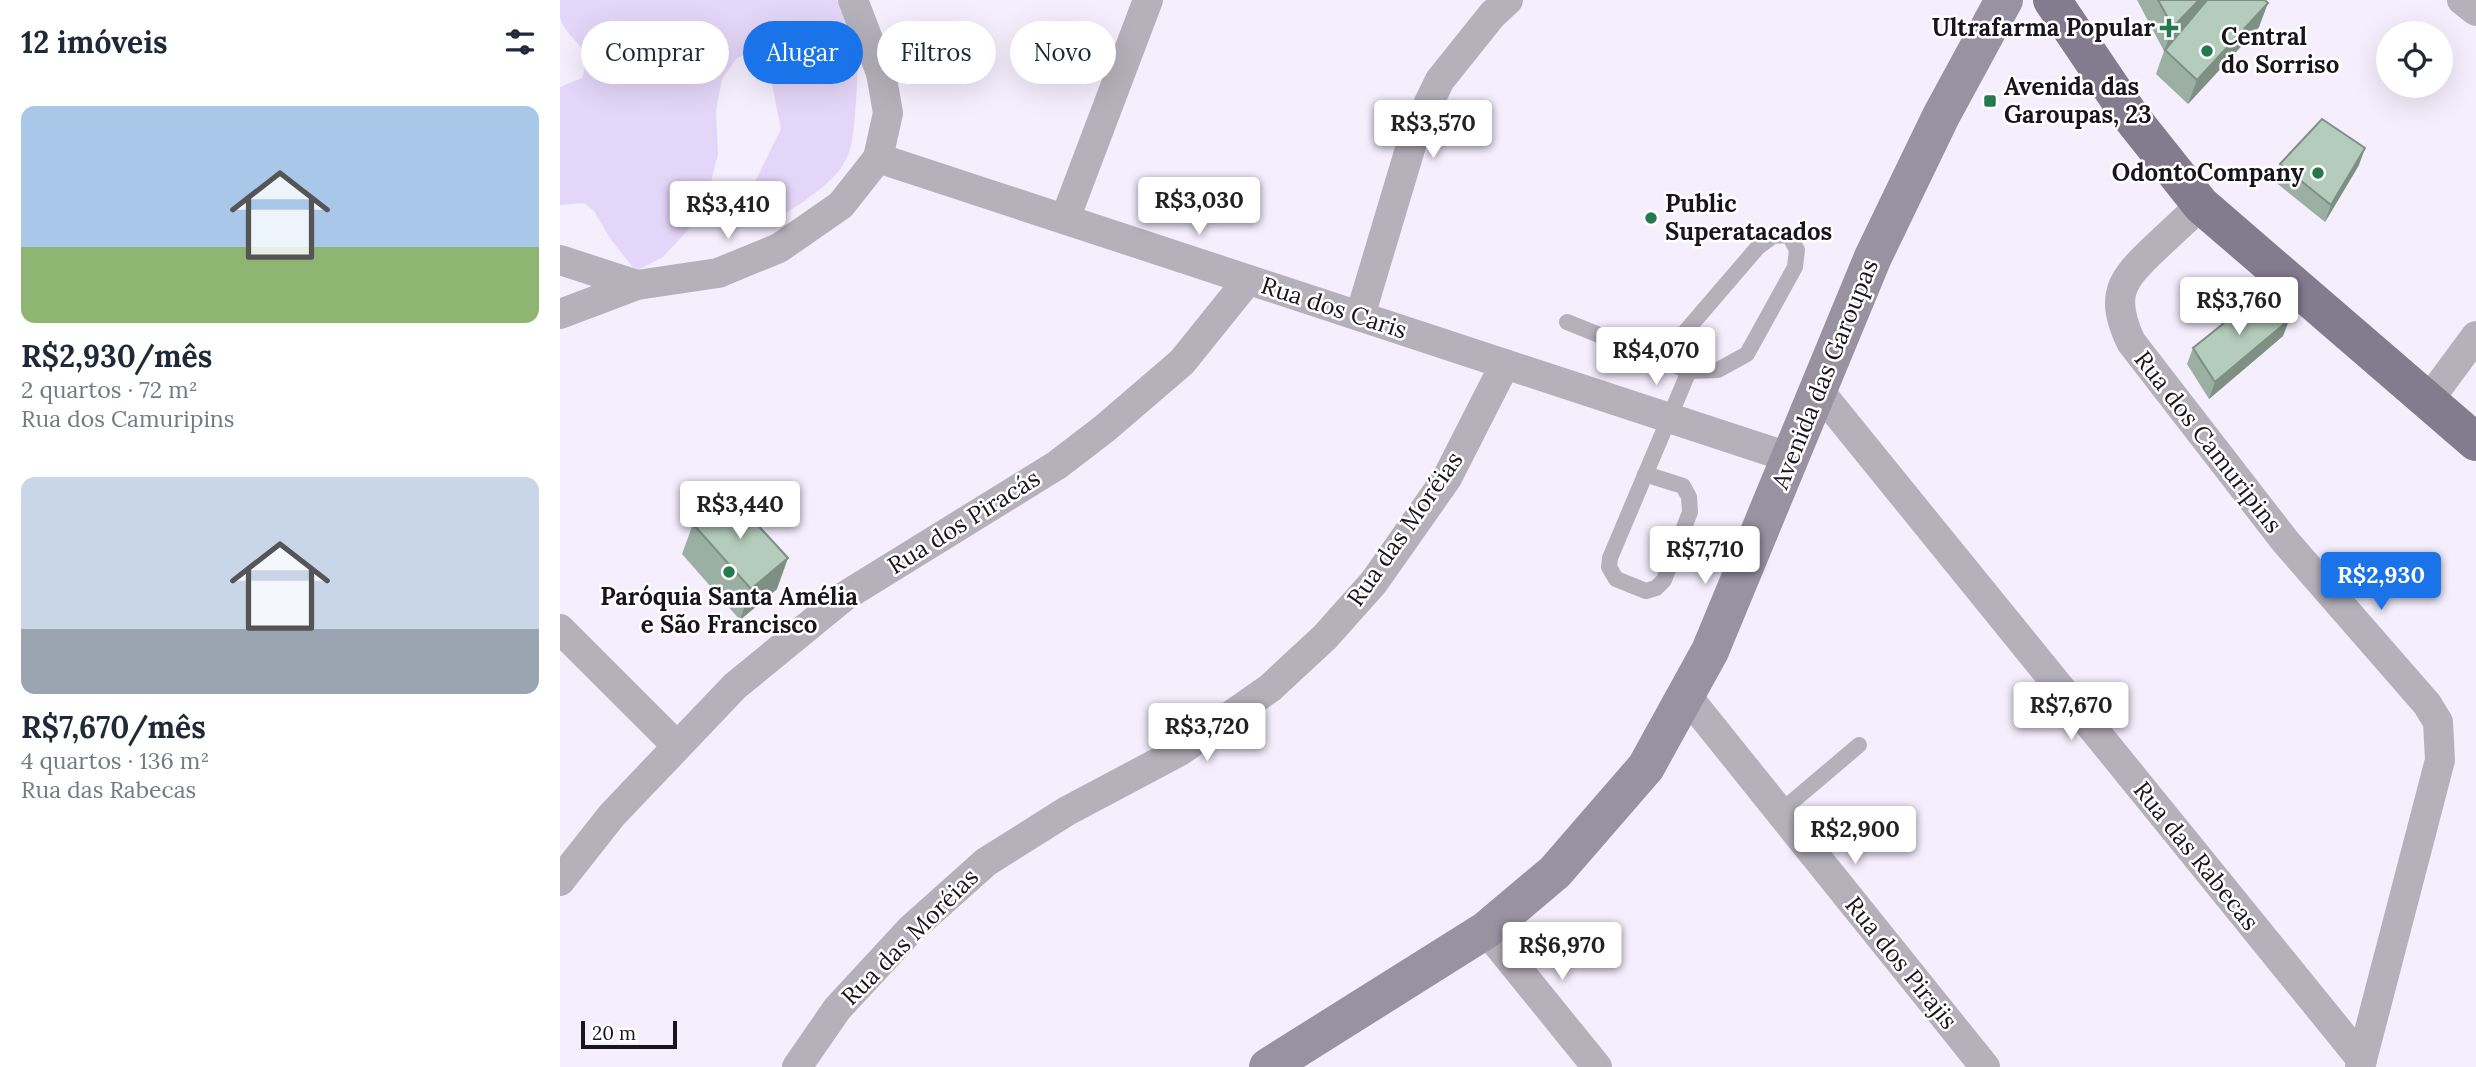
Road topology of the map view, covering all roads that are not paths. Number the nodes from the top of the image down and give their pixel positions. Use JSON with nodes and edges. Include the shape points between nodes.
{"nodes":[{"id":1,"x":853,"y":0,"type":"edge"},
{"id":2,"x":1148,"y":0,"type":"edge"},
{"id":3,"x":1508,"y":0,"type":"edge"},
{"id":4,"x":2004,"y":0,"type":"edge"},
{"id":5,"x":2052,"y":0,"type":"edge"},
{"id":6,"x":2462,"y":0,"type":"edge"},
{"id":7,"x":2476,"y":11,"type":"edge"},
{"id":8,"x":878,"y":158,"type":"junction"},
{"id":9,"x":2201,"y":205,"type":"junction"},
{"id":10,"x":1065,"y":219,"type":"junction"},
{"id":11,"x":560,"y":260,"type":"edge"},
{"id":12,"x":1248,"y":280,"type":"junction"},
{"id":13,"x":637,"y":285,"type":"junction"},
{"id":14,"x":560,"y":314,"type":"edge"},
{"id":15,"x":1360,"y":316,"type":"junction"},
{"id":16,"x":1567,"y":322,"type":"dead end"},
{"id":17,"x":2476,"y":336,"type":"edge"},
{"id":18,"x":1661,"y":360,"type":"junction"},
{"id":19,"x":1505,"y":364,"type":"junction"},
{"id":20,"x":1689,"y":371,"type":"junction"},
{"id":21,"x":1819,"y":391,"type":"junction"},
{"id":22,"x":2428,"y":401,"type":"junction"},
{"id":23,"x":1668,"y":417,"type":"junction"},
{"id":24,"x":2476,"y":442,"type":"edge"},
{"id":25,"x":1791,"y":458,"type":"junction"},
{"id":26,"x":1645,"y":474,"type":"junction"},
{"id":27,"x":560,"y":629,"type":"edge"},
{"id":28,"x":1686,"y":695,"type":"junction"},
{"id":29,"x":676,"y":745,"type":"junction"},
{"id":30,"x":1859,"y":745,"type":"dead end"},
{"id":31,"x":1779,"y":813,"type":"junction"},
{"id":32,"x":560,"y":881,"type":"edge"},
{"id":33,"x":1486,"y":930,"type":"junction"},
{"id":34,"x":2361,"y":1064,"type":"edge"},
{"id":35,"x":797,"y":1067,"type":"edge"},
{"id":36,"x":1268,"y":1067,"type":"edge"},
{"id":37,"x":1597,"y":1067,"type":"edge"},
{"id":38,"x":1985,"y":1067,"type":"edge"}],
"edges":[{"from":1,"to":8,"type":"street","via":[[881,73],[888,113]]},
{"from":2,"to":10,"type":"street"},
{"from":3,"to":15,"type":"street","via":[[1440,80],[1416,129]]},
{"from":4,"to":21,"type":"street","name":"Avenida das Garoupas","via":[[1873,257]]},
{"from":5,"to":9,"type":"main road","via":[[2131,117]]},
{"from":6,"to":7,"type":"street"},
{"from":8,"to":10,"type":"street","name":"Rua dos Caris"},
{"from":8,"to":13,"type":"street","via":[[841,205],[779,248],[718,273]]},
{"from":9,"to":22,"type":"main road"},
{"from":9,"to":34,"type":"street","name":"Rua dos Camuripins","via":[[2130,272],[2119,306],[2131,342],[2285,541],[2438,722],[2440,760]]},
{"from":10,"to":12,"type":"street","name":"Rua dos Caris"},
{"from":11,"to":13,"type":"street"},
{"from":12,"to":15,"type":"street","name":"Rua dos Caris"},
{"from":12,"to":29,"type":"street","name":"Rua dos Piracás","via":[[1182,362],[1104,429],[1057,465],[845,596],[735,686]]},
{"from":13,"to":14,"type":"street"},
{"from":15,"to":19,"type":"street","name":"Rua dos Caris"},
{"from":16,"to":18,"type":"lane"},
{"from":17,"to":22,"type":"street"},
{"from":18,"to":20,"type":"lane"},
{"from":18,"to":20,"type":"lane","via":[[1758,247],[1773,236],[1790,235],[1797,250],[1795,267],[1747,354],[1718,370]]},
{"from":19,"to":23,"type":"street","name":"Rua dos Caris"},
{"from":19,"to":35,"type":"street","name":"Rua das Moréias","via":[[1447,478],[1374,582],[1325,637],[1270,688],[1180,751],[1066,811],[986,862],[911,929],[837,1009]]},
{"from":20,"to":23,"type":"lane"},
{"from":21,"to":25,"type":"street","name":"Avenida das Garoupas"},
{"from":21,"to":34,"type":"street","name":"Rua das Rabecas"},
{"from":22,"to":24,"type":"main road"},
{"from":23,"to":25,"type":"street","name":"Rua dos Caris"},
{"from":23,"to":26,"type":"lane"},
{"from":25,"to":28,"type":"street","name":"Avenida das Garoupas","via":[[1710,651]]},
{"from":26,"to":26,"type":"lane","via":[[1609,567],[1616,579],[1646,591],[1656,589],[1664,580],[1690,512],[1683,486]]},
{"from":27,"to":29,"type":"street"},
{"from":28,"to":31,"type":"street","name":"Rua dos Pirajis"},
{"from":28,"to":33,"type":"street","name":"Avenida das Garoupas","via":[[1646,766],[1555,872]]},
{"from":29,"to":32,"type":"street","name":"Rua dos Piracás"},
{"from":30,"to":31,"type":"lane"},
{"from":31,"to":38,"type":"street","name":"Rua dos Pirajis"},
{"from":33,"to":36,"type":"street","name":"Avenida das Garoupas"},
{"from":33,"to":37,"type":"street"}]}
